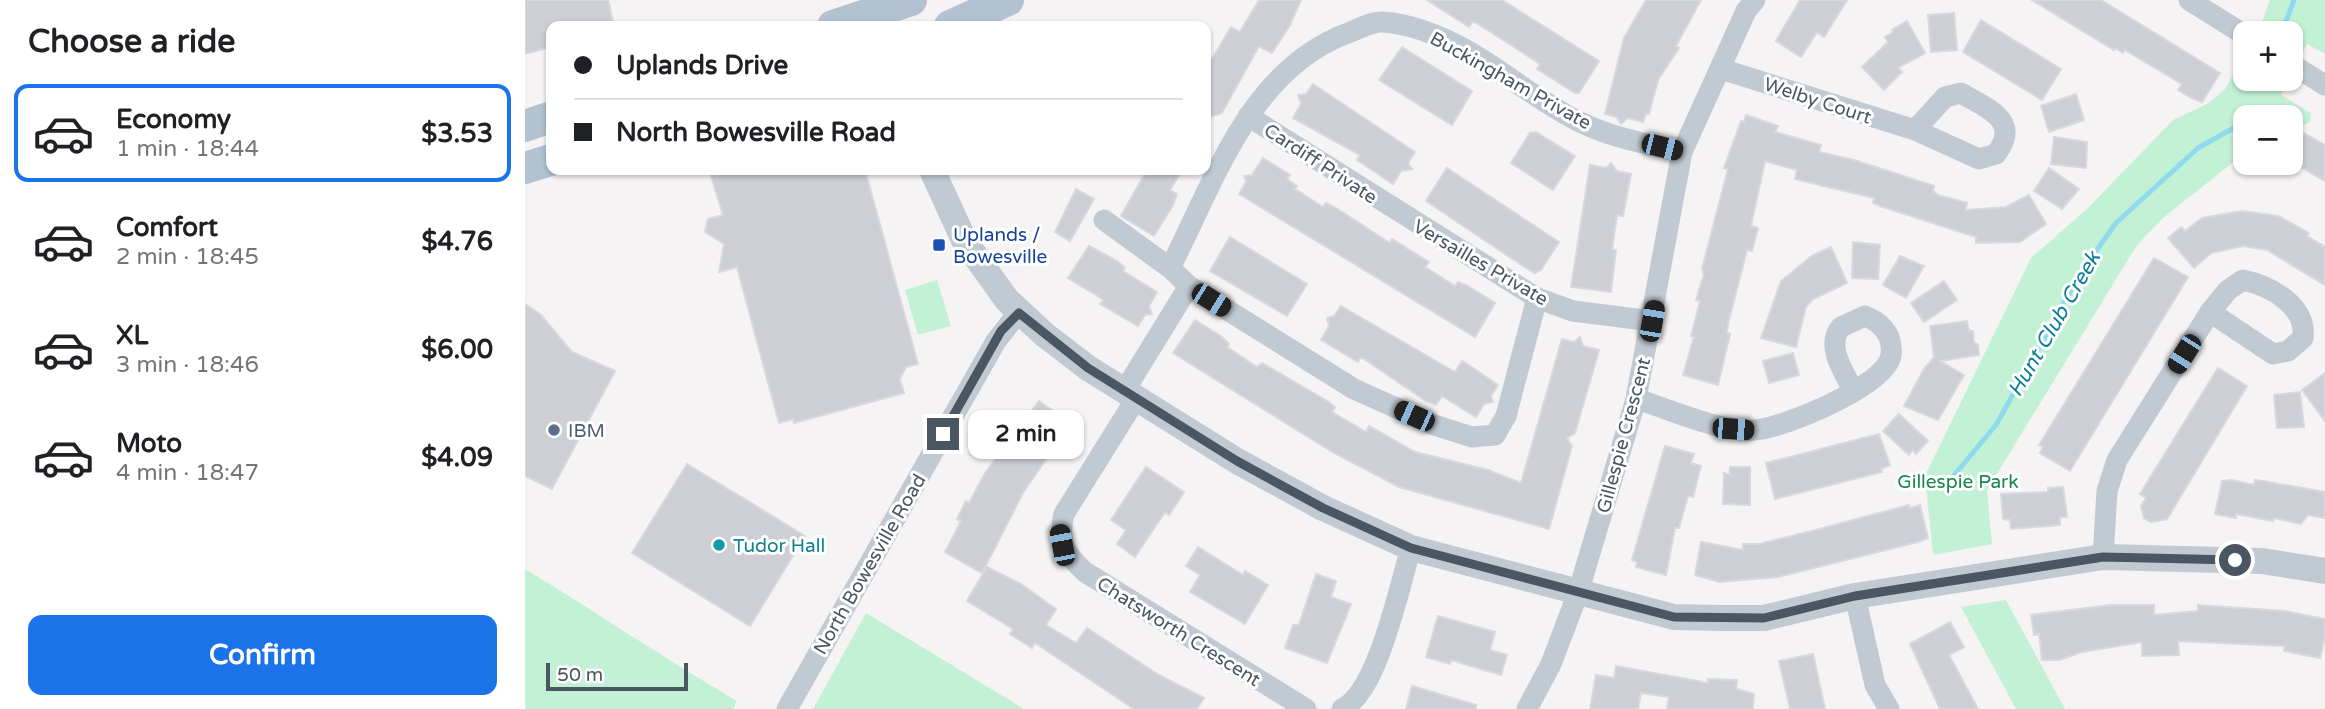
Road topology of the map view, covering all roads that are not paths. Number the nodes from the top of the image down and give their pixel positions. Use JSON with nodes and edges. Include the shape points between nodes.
{"nodes":[{"id":1,"x":911,"y":0,"type":"edge"},
{"id":2,"x":1007,"y":0,"type":"edge"},
{"id":3,"x":1755,"y":0,"type":"edge"},
{"id":4,"x":2189,"y":0,"type":"edge"},
{"id":5,"x":870,"y":10,"type":"edge"},
{"id":6,"x":845,"y":21,"type":"edge"},
{"id":7,"x":961,"y":21,"type":"edge"},
{"id":8,"x":2233,"y":28,"type":"edge"},
{"id":9,"x":1721,"y":69,"type":"junction"},
{"id":10,"x":2303,"y":71,"type":"edge"},
{"id":11,"x":2325,"y":85,"type":"edge"},
{"id":12,"x":1248,"y":116,"type":"junction"},
{"id":13,"x":546,"y":119,"type":"edge"},
{"id":14,"x":525,"y":126,"type":"edge"},
{"id":15,"x":1916,"y":130,"type":"dead end"},
{"id":16,"x":1682,"y":152,"type":"junction"},
{"id":17,"x":546,"y":162,"type":"edge"},
{"id":18,"x":525,"y":168,"type":"edge"},
{"id":19,"x":934,"y":175,"type":"edge"},
{"id":20,"x":1395,"y":211,"type":"joint"},
{"id":21,"x":1104,"y":220,"type":"dead end"},
{"id":22,"x":1170,"y":268,"type":"junction"},
{"id":23,"x":1189,"y":286,"type":"junction"},
{"id":24,"x":1537,"y":298,"type":"junction"},
{"id":25,"x":2210,"y":312,"type":"dead end"},
{"id":26,"x":1019,"y":313,"type":"junction"},
{"id":27,"x":1652,"y":321,"type":"junction"},
{"id":28,"x":1853,"y":390,"type":"dead end"},
{"id":29,"x":1131,"y":394,"type":"junction"},
{"id":30,"x":1636,"y":399,"type":"junction"},
{"id":31,"x":1411,"y":548,"type":"junction"},
{"id":32,"x":2103,"y":557,"type":"junction"},
{"id":33,"x":2325,"y":571,"type":"edge"},
{"id":34,"x":1578,"y":593,"type":"junction"},
{"id":35,"x":1855,"y":596,"type":"junction"},
{"id":36,"x":787,"y":709,"type":"edge"},
{"id":37,"x":1306,"y":709,"type":"edge"},
{"id":38,"x":1342,"y":709,"type":"edge"},
{"id":39,"x":1527,"y":709,"type":"edge"},
{"id":40,"x":1889,"y":709,"type":"edge"}],
"edges":[{"from":1,"to":5,"type":"main road"},
{"from":2,"to":7,"type":"main road"},
{"from":3,"to":9,"type":"street","name":"Gillespie Crescent"},
{"from":4,"to":8,"type":"street"},
{"from":5,"to":6,"type":"main road"},
{"from":9,"to":15,"type":"street","name":"Welby Court"},
{"from":9,"to":16,"type":"street","name":"Gillespie Crescent"},
{"from":10,"to":11,"type":"street"},
{"from":12,"to":16,"type":"street","name":"Buckingham Private","via":[[1266,90],[1299,60],[1338,37],[1381,21],[1424,30],[1466,50],[1580,122]]},
{"from":12,"to":20,"type":"street","name":"Cardiff Private"},
{"from":12,"to":22,"type":"street","name":"Buckingham Private"},
{"from":13,"to":14,"type":"main road"},
{"from":16,"to":27,"type":"street","name":"Gillespie Crescent"},
{"from":17,"to":18,"type":"main road"},
{"from":19,"to":26,"type":"street","via":[[964,240]]},
{"from":20,"to":24,"type":"street","name":"Versailles Private"},
{"from":21,"to":22,"type":"street"},
{"from":22,"to":23,"type":"street"},
{"from":23,"to":24,"type":"street","via":[[1354,389],[1472,437],[1495,435],[1506,416]]},
{"from":23,"to":29,"type":"street"},
{"from":24,"to":27,"type":"street","name":"Versailles Private","via":[[1573,311]]},
{"from":25,"to":32,"type":"street","via":[[2117,460],[2107,491]]},
{"from":26,"to":29,"type":"street","via":[[1088,368]]},
{"from":26,"to":36,"type":"street","name":"North Bowesville Road","via":[[996,341]]},
{"from":27,"to":30,"type":"street","name":"Gillespie Crescent"},
{"from":28,"to":30,"type":"street","via":[[1772,428],[1752,430],[1733,429]]},
{"from":29,"to":31,"type":"street","via":[[1237,461],[1323,508]]},
{"from":29,"to":37,"type":"street","name":"Chatsworth Crescent","via":[[1064,514],[1059,531],[1068,557]]},
{"from":30,"to":34,"type":"street","name":"Gillespie Crescent"},
{"from":31,"to":34,"type":"street"},
{"from":31,"to":38,"type":"street","via":[[1373,671],[1354,702]]},
{"from":32,"to":33,"type":"street","via":[[2262,561]]},
{"from":32,"to":35,"type":"street"},
{"from":34,"to":35,"type":"street","via":[[1674,617],[1719,618],[1764,618]]},
{"from":34,"to":39,"type":"street","name":"Gillespie Crescent","via":[[1551,664]]},
{"from":35,"to":40,"type":"street","via":[[1875,685]]}]}
